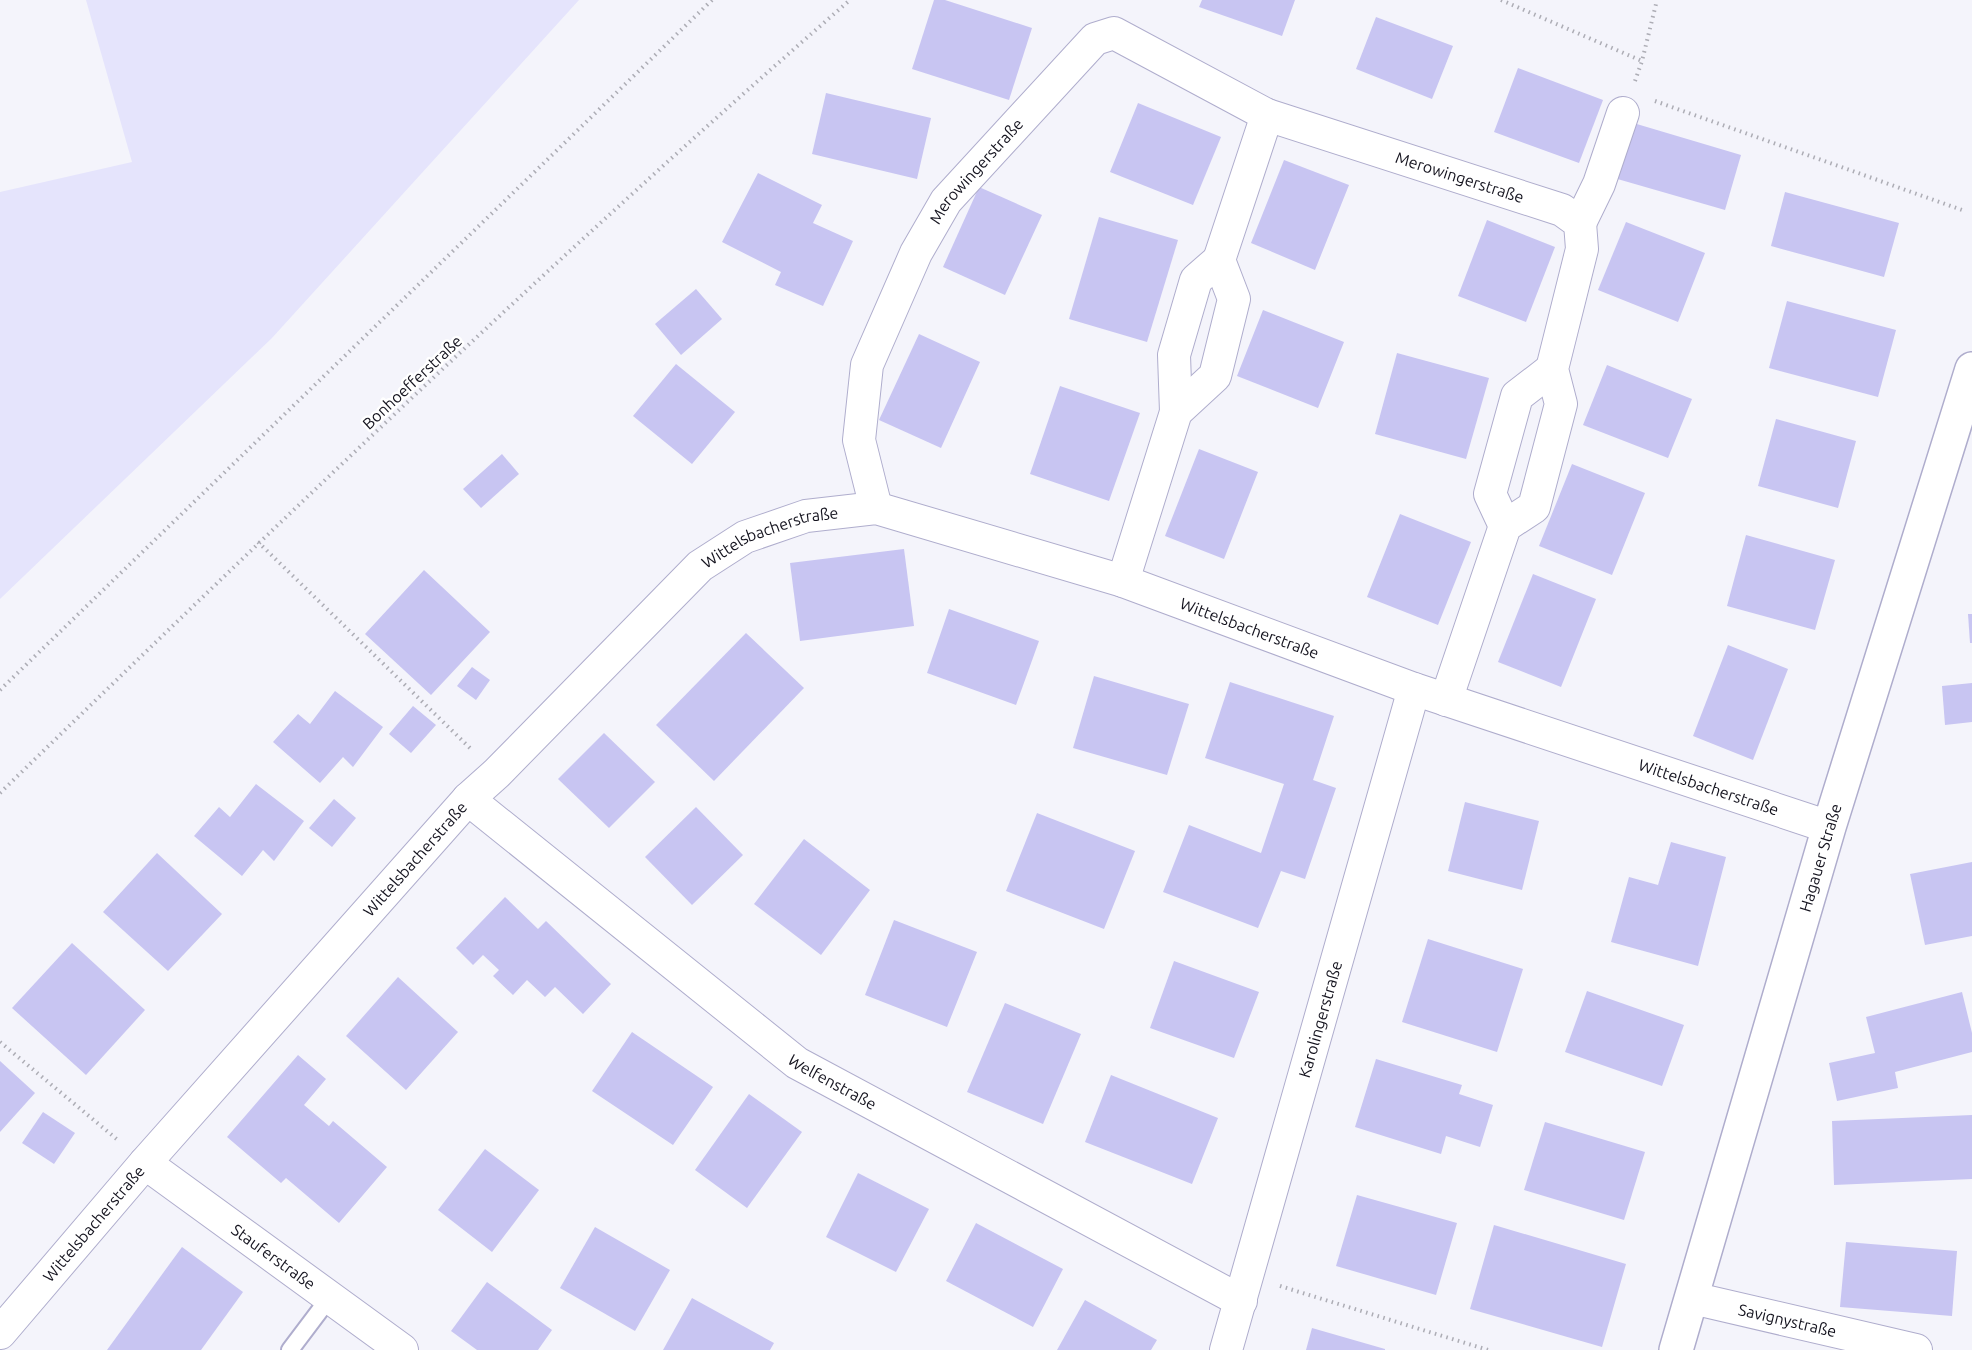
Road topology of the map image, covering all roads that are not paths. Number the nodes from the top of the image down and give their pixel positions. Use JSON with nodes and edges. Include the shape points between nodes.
{"nodes":[{"id":1,"x":1627,"y":103,"type":"road end"},
{"id":2,"x":1267,"y":115,"type":"junction"},
{"id":3,"x":1580,"y":223,"type":"junction"},
{"id":4,"x":1219,"y":260,"type":"junction"},
{"id":5,"x":1552,"y":369,"type":"junction"},
{"id":6,"x":1969,"y":389,"type":"edge"},
{"id":7,"x":1176,"y":412,"type":"junction"},
{"id":8,"x":876,"y":508,"type":"junction"},
{"id":9,"x":1505,"y":525,"type":"junction"},
{"id":10,"x":1123,"y":581,"type":"junction"},
{"id":11,"x":1414,"y":689,"type":"junction"},
{"id":12,"x":1446,"y":700,"type":"junction"},
{"id":13,"x":468,"y":799,"type":"junction"},
{"id":14,"x":1829,"y":827,"type":"junction"},
{"id":15,"x":145,"y":1163,"type":"junction"},
{"id":16,"x":1244,"y":1290,"type":"junction"},
{"id":17,"x":330,"y":1297,"type":"junction"},
{"id":18,"x":1692,"y":1298,"type":"junction"},
{"id":19,"x":0,"y":1333,"type":"edge"},
{"id":20,"x":290,"y":1350,"type":"edge"},
{"id":21,"x":402,"y":1350,"type":"edge"},
{"id":22,"x":1226,"y":1350,"type":"edge"},
{"id":23,"x":1676,"y":1350,"type":"edge"},
{"id":24,"x":1916,"y":1350,"type":"edge"}],
"edges":[{"from":1,"to":3,"type":"street","via":[[1599,184]]},
{"from":2,"to":3,"type":"street","name":"Merowingerstraße","via":[[1562,210]]},
{"from":2,"to":4,"type":"street"},
{"from":2,"to":8,"type":"street","name":"Merowingerstraße","via":[[1113,33],[1095,39],[945,201],[915,253],[867,365],[859,440]]},
{"from":3,"to":5,"type":"street","via":[[1582,249]]},
{"from":4,"to":7,"type":"street","via":[[1196,280],[1174,355]]},
{"from":4,"to":7,"type":"street","via":[[1234,299],[1215,376]]},
{"from":5,"to":9,"type":"street","via":[[1561,404],[1534,507]]},
{"from":5,"to":9,"type":"street","via":[[1517,396],[1490,494]]},
{"from":6,"to":14,"type":"street","name":"Hagauer Straße"},
{"from":7,"to":10,"type":"street"},
{"from":8,"to":10,"type":"street","name":"Wittelsbacherstraße"},
{"from":8,"to":13,"type":"street","name":"Wittelsbacherstraße","via":[[806,516],[745,537],[700,566]]},
{"from":9,"to":12,"type":"street"},
{"from":10,"to":11,"type":"street","name":"Wittelsbacherstraße"},
{"from":11,"to":12,"type":"street","name":"Wittelsbacherstraße"},
{"from":11,"to":16,"type":"street","name":"Karolingerstraße"},
{"from":12,"to":14,"type":"street","name":"Wittelsbacherstraße"},
{"from":13,"to":15,"type":"street","name":"Wittelsbacherstraße"},
{"from":13,"to":16,"type":"street","name":"Welfenstraße","via":[[797,1063]]},
{"from":14,"to":18,"type":"street","name":"Hagauer Straße"},
{"from":15,"to":17,"type":"street","name":"Stauferstraße"},
{"from":15,"to":19,"type":"street","name":"Wittelsbacherstraße"},
{"from":16,"to":22,"type":"street","name":"Karolingerstraße"},
{"from":17,"to":20,"type":"lane"},
{"from":17,"to":21,"type":"street","name":"Stauferstraße"},
{"from":18,"to":23,"type":"street","name":"Hagauer Straße"},
{"from":18,"to":24,"type":"street","name":"Savignystraße"}]}
